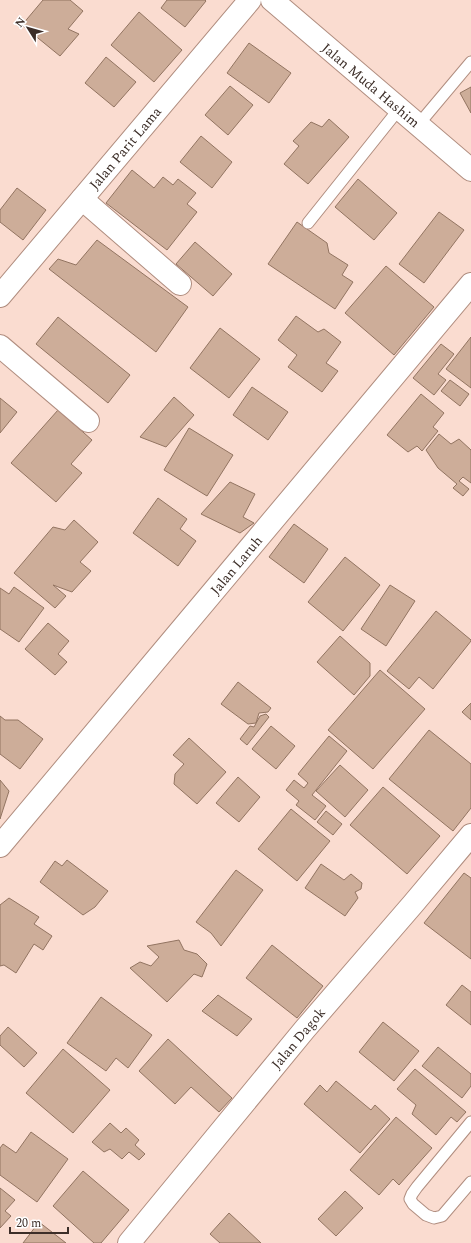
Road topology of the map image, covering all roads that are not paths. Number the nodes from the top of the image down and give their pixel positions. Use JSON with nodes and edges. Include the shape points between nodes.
{"nodes":[{"id":1,"x":250,"y":0,"type":"edge"},
{"id":2,"x":282,"y":3,"type":"edge"},
{"id":3,"x":471,"y":62,"type":"edge"},
{"id":4,"x":399,"y":109,"type":"junction"},
{"id":5,"x":418,"y":125,"type":"junction"},
{"id":6,"x":471,"y":170,"type":"edge"},
{"id":7,"x":82,"y":199,"type":"junction"},
{"id":8,"x":308,"y":223,"type":"dead end"},
{"id":9,"x":180,"y":284,"type":"dead end"},
{"id":10,"x":471,"y":284,"type":"edge"},
{"id":11,"x":0,"y":296,"type":"edge"},
{"id":12,"x":0,"y":346,"type":"edge"},
{"id":13,"x":88,"y":421,"type":"dead end"},
{"id":14,"x":471,"y":835,"type":"edge"},
{"id":15,"x":0,"y":846,"type":"edge"},
{"id":16,"x":471,"y":1122,"type":"edge"},
{"id":17,"x":471,"y":1182,"type":"edge"},
{"id":18,"x":129,"y":1243,"type":"edge"}],
"edges":[{"from":1,"to":7,"type":"street","name":"Jalan Parit Lama"},
{"from":2,"to":4,"type":"street","name":"Jalan Muda Hashim"},
{"from":3,"to":5,"type":"lane"},
{"from":4,"to":5,"type":"street","name":"Jalan Muda Hashim"},
{"from":4,"to":8,"type":"lane"},
{"from":5,"to":6,"type":"street","name":"Jalan Muda Hashim"},
{"from":7,"to":9,"type":"street"},
{"from":7,"to":11,"type":"street","name":"Jalan Parit Lama"},
{"from":10,"to":15,"type":"street","name":"Jalan Laruh"},
{"from":12,"to":13,"type":"street"},
{"from":14,"to":18,"type":"street","name":"Jalan Dagok","via":[[305,1029]]},
{"from":16,"to":17,"type":"lane","via":[[410,1199],[412,1204],[426,1215],[434,1218],[442,1216]]}]}
